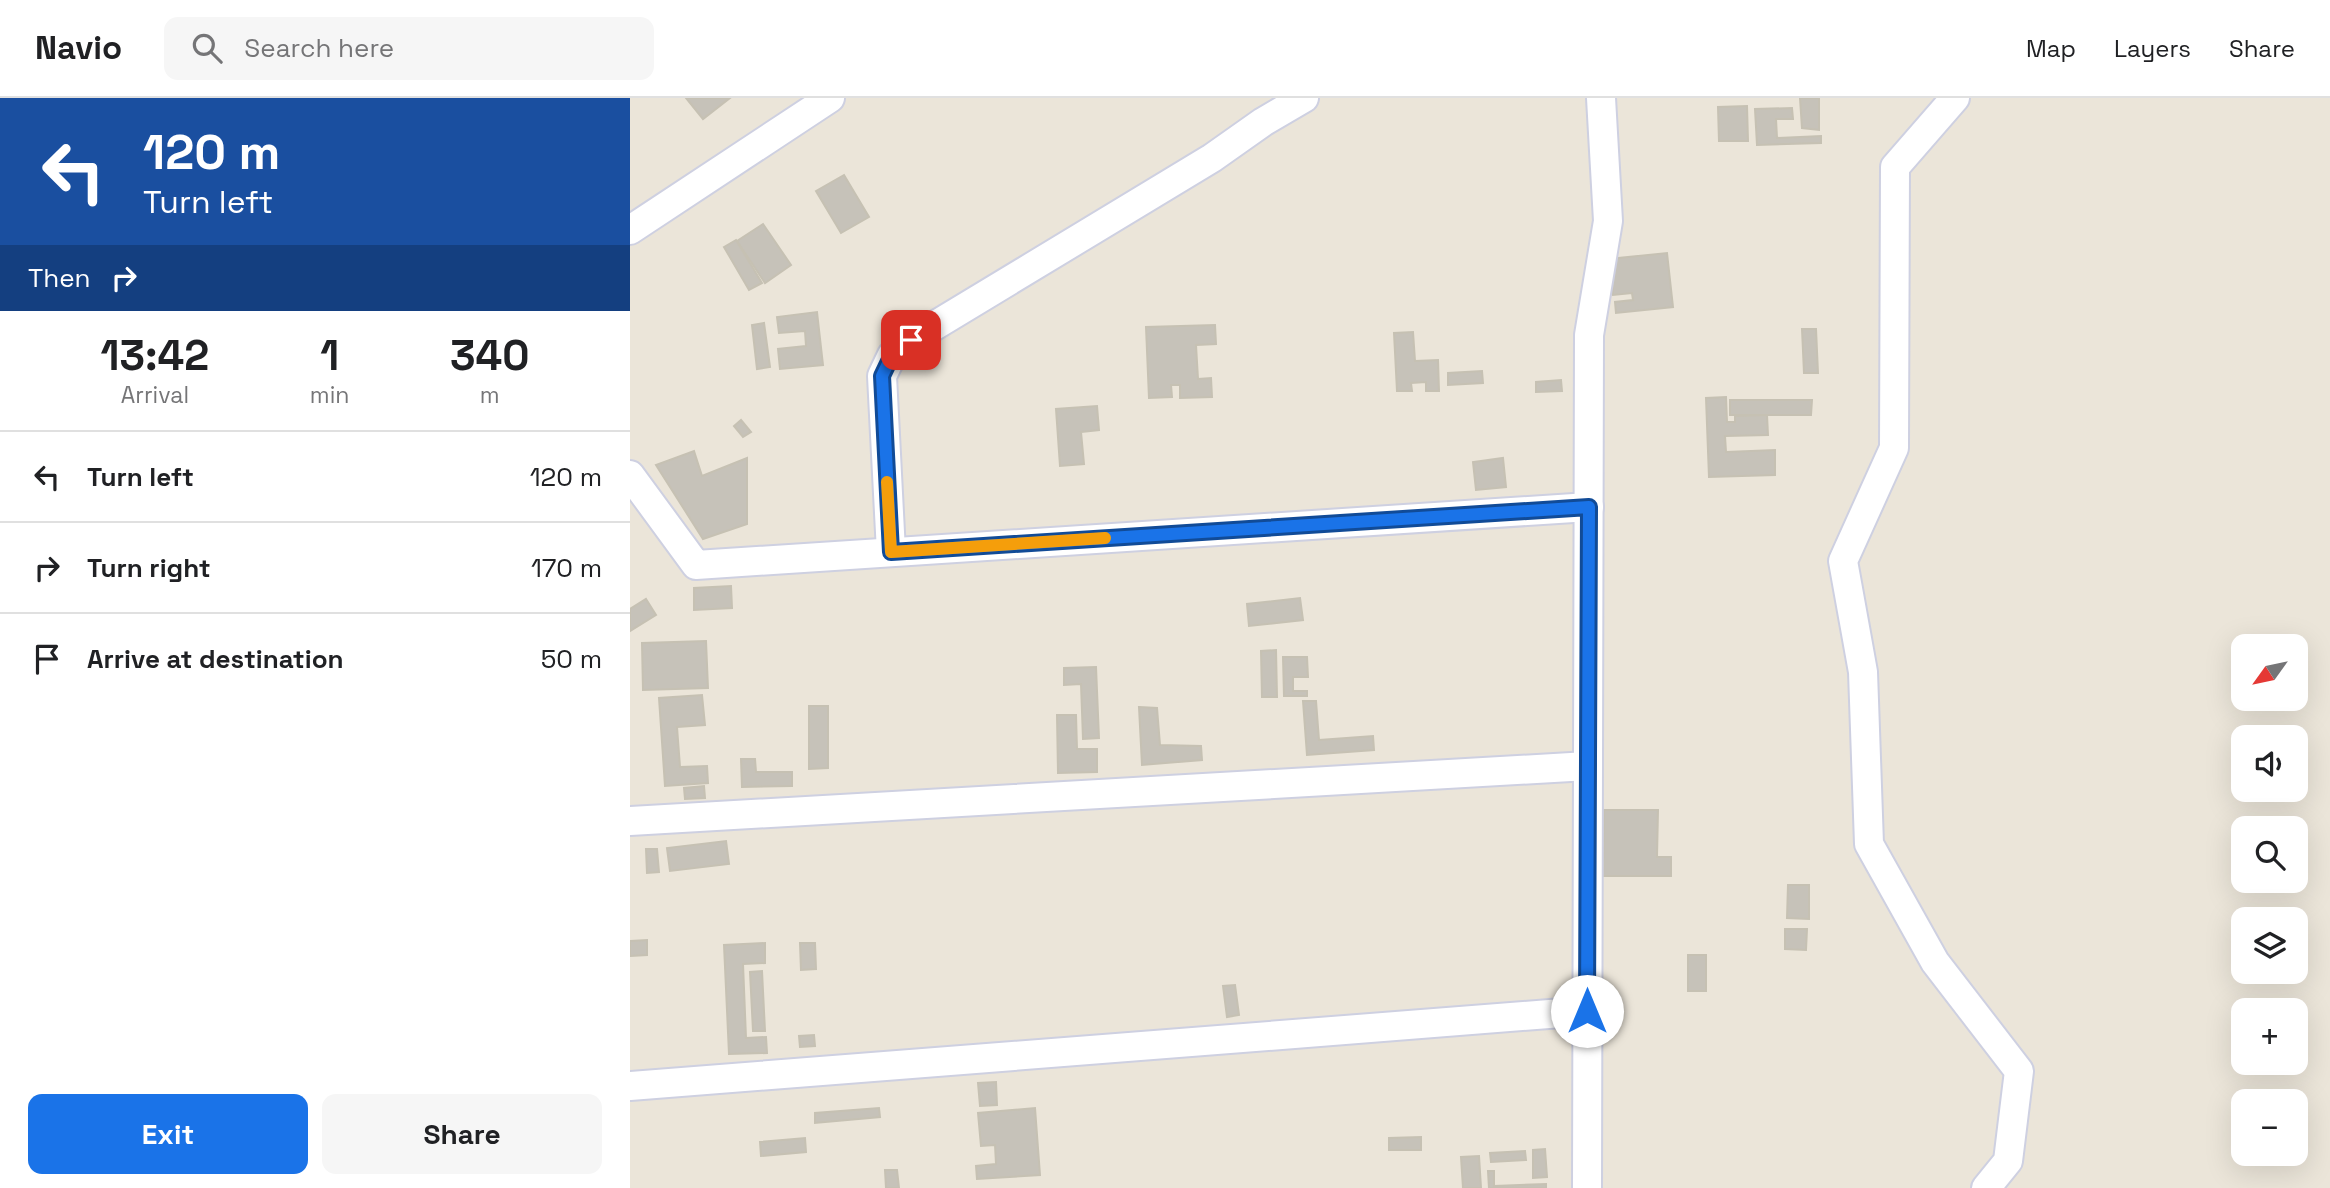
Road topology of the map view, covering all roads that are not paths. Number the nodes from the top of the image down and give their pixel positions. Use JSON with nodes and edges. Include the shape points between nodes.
{"nodes":[{"id":1,"x":830,"y":98,"type":"edge"},
{"id":2,"x":1304,"y":98,"type":"edge"},
{"id":3,"x":1601,"y":98,"type":"edge"},
{"id":4,"x":1955,"y":98,"type":"edge"},
{"id":5,"x":630,"y":230,"type":"edge"},
{"id":6,"x":630,"y":475,"type":"edge"},
{"id":7,"x":1589,"y":507,"type":"junction"},
{"id":8,"x":891,"y":552,"type":"junction"},
{"id":9,"x":1588,"y":765,"type":"junction"},
{"id":10,"x":630,"y":821,"type":"edge"},
{"id":11,"x":1587,"y":1011,"type":"junction"},
{"id":12,"x":630,"y":1086,"type":"edge"},
{"id":13,"x":1587,"y":1188,"type":"edge"},
{"id":14,"x":1986,"y":1188,"type":"edge"}],
"edges":[{"from":1,"to":5,"type":"street"},
{"from":2,"to":8,"type":"street","via":[[892,355],[882,376]]},
{"from":3,"to":7,"type":"street","via":[[1608,221],[1589,335]]},
{"from":4,"to":14,"type":"street","via":[[1895,167],[1894,448],[1843,561],[1863,672],[1869,844],[1935,962],[2019,1071],[2008,1161]]},
{"from":6,"to":8,"type":"street","via":[[696,565]]},
{"from":7,"to":8,"type":"street"},
{"from":7,"to":9,"type":"street"},
{"from":9,"to":10,"type":"street"},
{"from":9,"to":11,"type":"street"},
{"from":11,"to":12,"type":"street"},
{"from":11,"to":13,"type":"street"}]}
